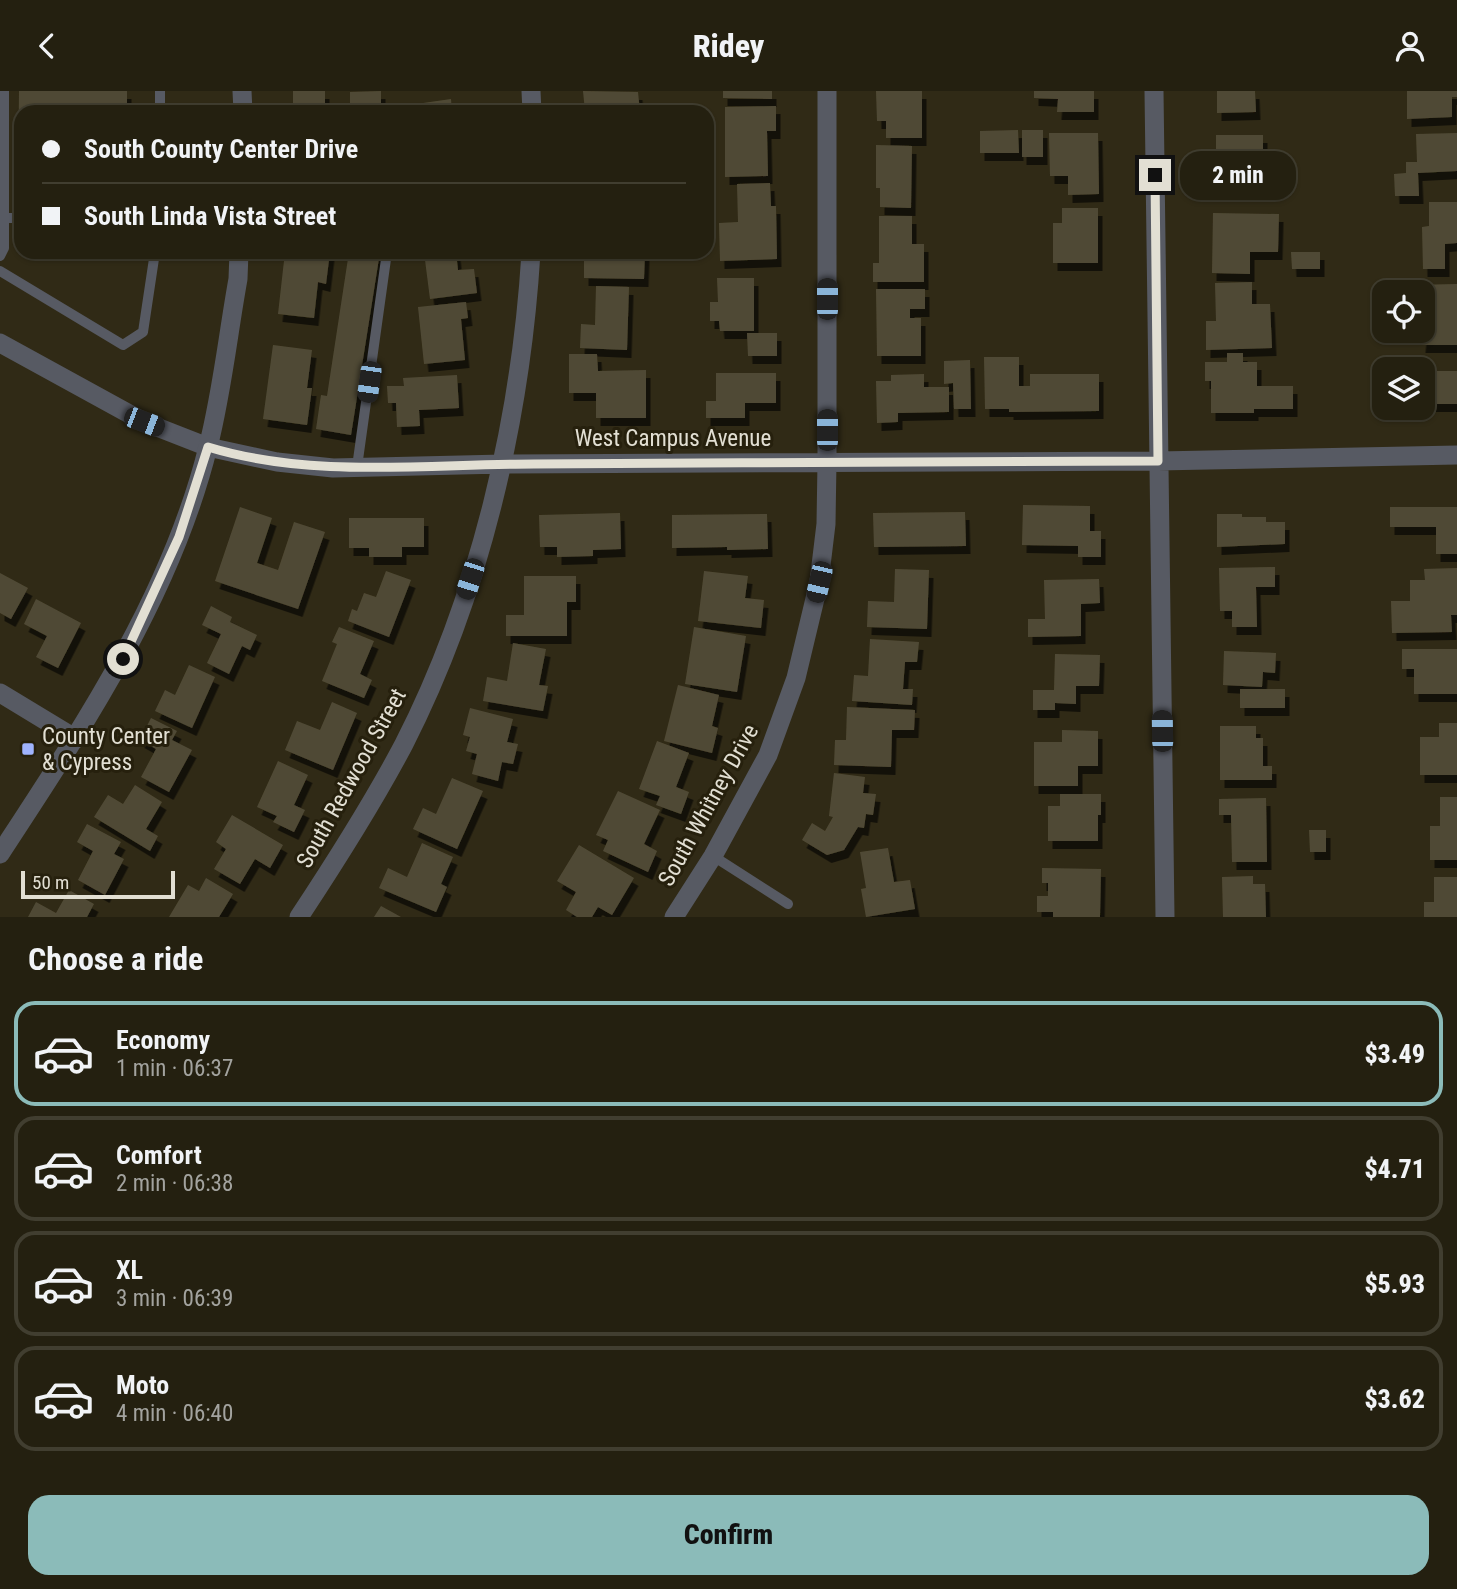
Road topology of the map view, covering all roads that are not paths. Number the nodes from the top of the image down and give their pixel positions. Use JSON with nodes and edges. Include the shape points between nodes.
{"nodes":[{"id":1,"x":4,"y":91,"type":"edge"},
{"id":2,"x":827,"y":91,"type":"edge"},
{"id":3,"x":1154,"y":91,"type":"edge"},
{"id":4,"x":4,"y":218,"type":"junction"},
{"id":5,"x":14,"y":218,"type":"edge"},
{"id":6,"x":0,"y":256,"type":"edge"},
{"id":7,"x":154,"y":259,"type":"edge"},
{"id":8,"x":239,"y":259,"type":"edge"},
{"id":9,"x":386,"y":259,"type":"edge"},
{"id":10,"x":531,"y":259,"type":"edge"},
{"id":11,"x":0,"y":271,"type":"edge"},
{"id":12,"x":0,"y":343,"type":"edge"},
{"id":13,"x":208,"y":447,"type":"junction"},
{"id":14,"x":1457,"y":455,"type":"edge"},
{"id":15,"x":1158,"y":461,"type":"junction"},
{"id":16,"x":827,"y":462,"type":"junction"},
{"id":17,"x":503,"y":464,"type":"junction"},
{"id":18,"x":357,"y":467,"type":"junction"},
{"id":19,"x":0,"y":692,"type":"edge"},
{"id":20,"x":76,"y":739,"type":"junction"},
{"id":21,"x":0,"y":854,"type":"edge"},
{"id":22,"x":713,"y":856,"type":"junction"},
{"id":23,"x":788,"y":904,"type":"dead end"},
{"id":24,"x":299,"y":917,"type":"edge"},
{"id":25,"x":674,"y":917,"type":"edge"},
{"id":26,"x":1165,"y":917,"type":"edge"}],
"edges":[{"from":1,"to":4,"type":"lane"},
{"from":2,"to":16,"type":"street","name":"South Whitney Drive"},
{"from":3,"to":15,"type":"street"},
{"from":4,"to":5,"type":"lane"},
{"from":4,"to":6,"type":"lane"},
{"from":7,"to":11,"type":"lane","via":[[143,332],[122,345]]},
{"from":8,"to":13,"type":"street"},
{"from":9,"to":18,"type":"lane"},
{"from":10,"to":17,"type":"street","name":"South Redwood Street"},
{"from":12,"to":13,"type":"street","name":"West Campus Avenue","via":[[144,422]]},
{"from":13,"to":18,"type":"street","name":"West Campus Avenue","via":[[277,463]]},
{"from":13,"to":20,"type":"street","via":[[173,549],[123,659]]},
{"from":14,"to":15,"type":"street","name":"West Campus Avenue"},
{"from":15,"to":16,"type":"street","name":"West Campus Avenue"},
{"from":15,"to":26,"type":"street"},
{"from":16,"to":17,"type":"street","name":"West Campus Avenue"},
{"from":16,"to":22,"type":"street","name":"South Whitney Drive","via":[[819,582],[796,678],[768,755]]},
{"from":17,"to":18,"type":"street","name":"West Campus Avenue"},
{"from":17,"to":24,"type":"street","name":"South Redwood Street","via":[[453,632],[404,743]]},
{"from":19,"to":20,"type":"street"},
{"from":20,"to":21,"type":"street"},
{"from":22,"to":23,"type":"lane"},
{"from":22,"to":25,"type":"street","name":"South Whitney Drive"}]}
